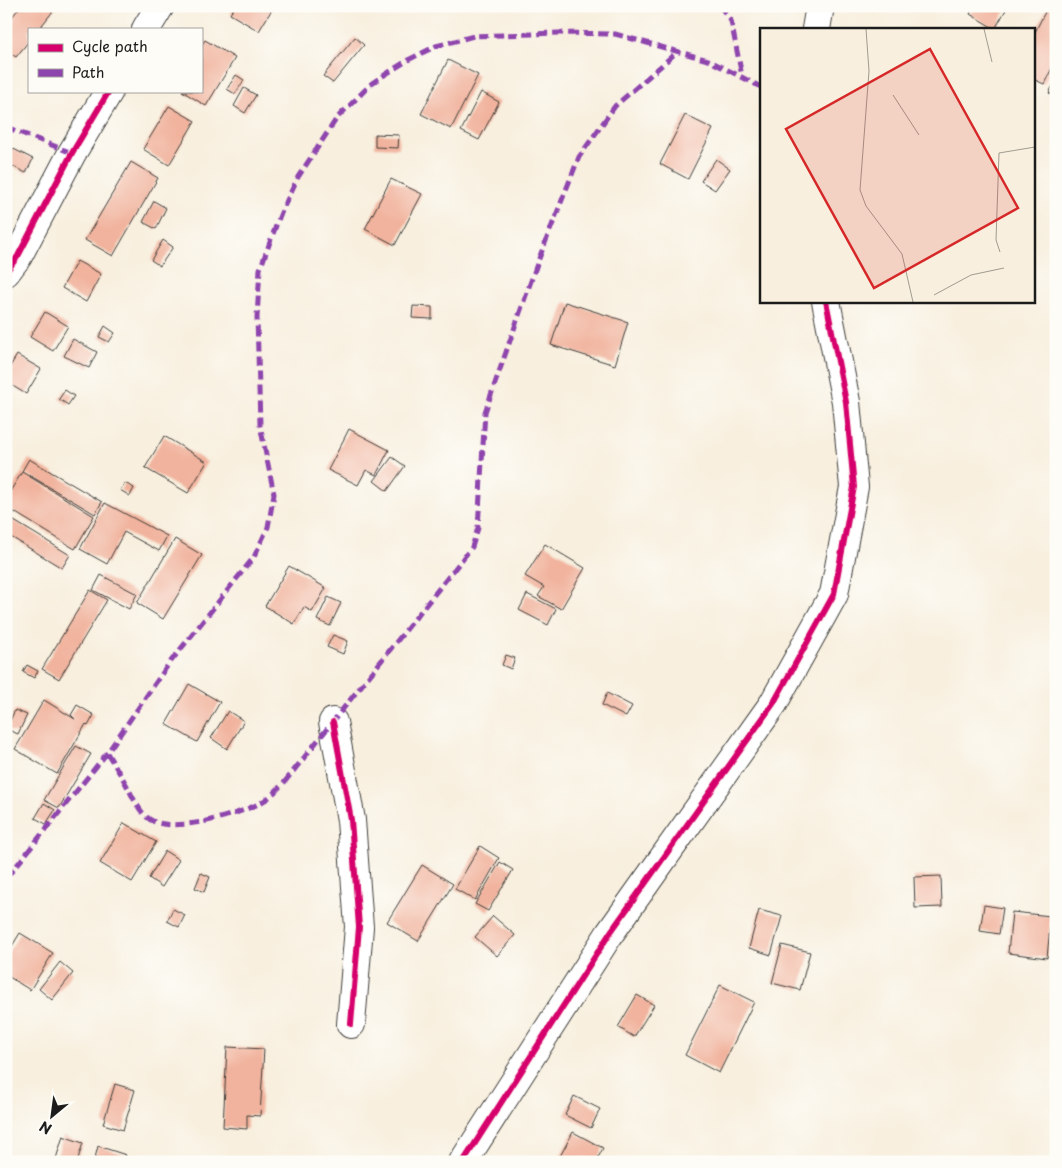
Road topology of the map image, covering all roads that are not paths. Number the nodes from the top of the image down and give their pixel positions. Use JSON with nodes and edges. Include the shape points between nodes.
{"nodes":[{"id":1,"x":160,"y":6,"type":"edge"},
{"id":2,"x":820,"y":6,"type":"edge"},
{"id":3,"x":147,"y":28,"type":"edge"},
{"id":4,"x":816,"y":28,"type":"edge"},
{"id":5,"x":108,"y":92,"type":"edge"},
{"id":6,"x":6,"y":272,"type":"edge"},
{"id":7,"x":826,"y":302,"type":"edge"},
{"id":8,"x":333,"y":722,"type":"dead end"},
{"id":9,"x":351,"y":1024,"type":"dead end"},
{"id":10,"x":463,"y":1162,"type":"edge"}],
"edges":[{"from":1,"to":3,"type":"street"},
{"from":2,"to":4,"type":"street"},
{"from":5,"to":6,"type":"street","via":[[18,256]]},
{"from":7,"to":10,"type":"street","via":[[846,402],[854,487],[834,594],[773,704],[610,933]]},
{"from":8,"to":9,"type":"street","via":[[351,820],[359,927]]}]}
